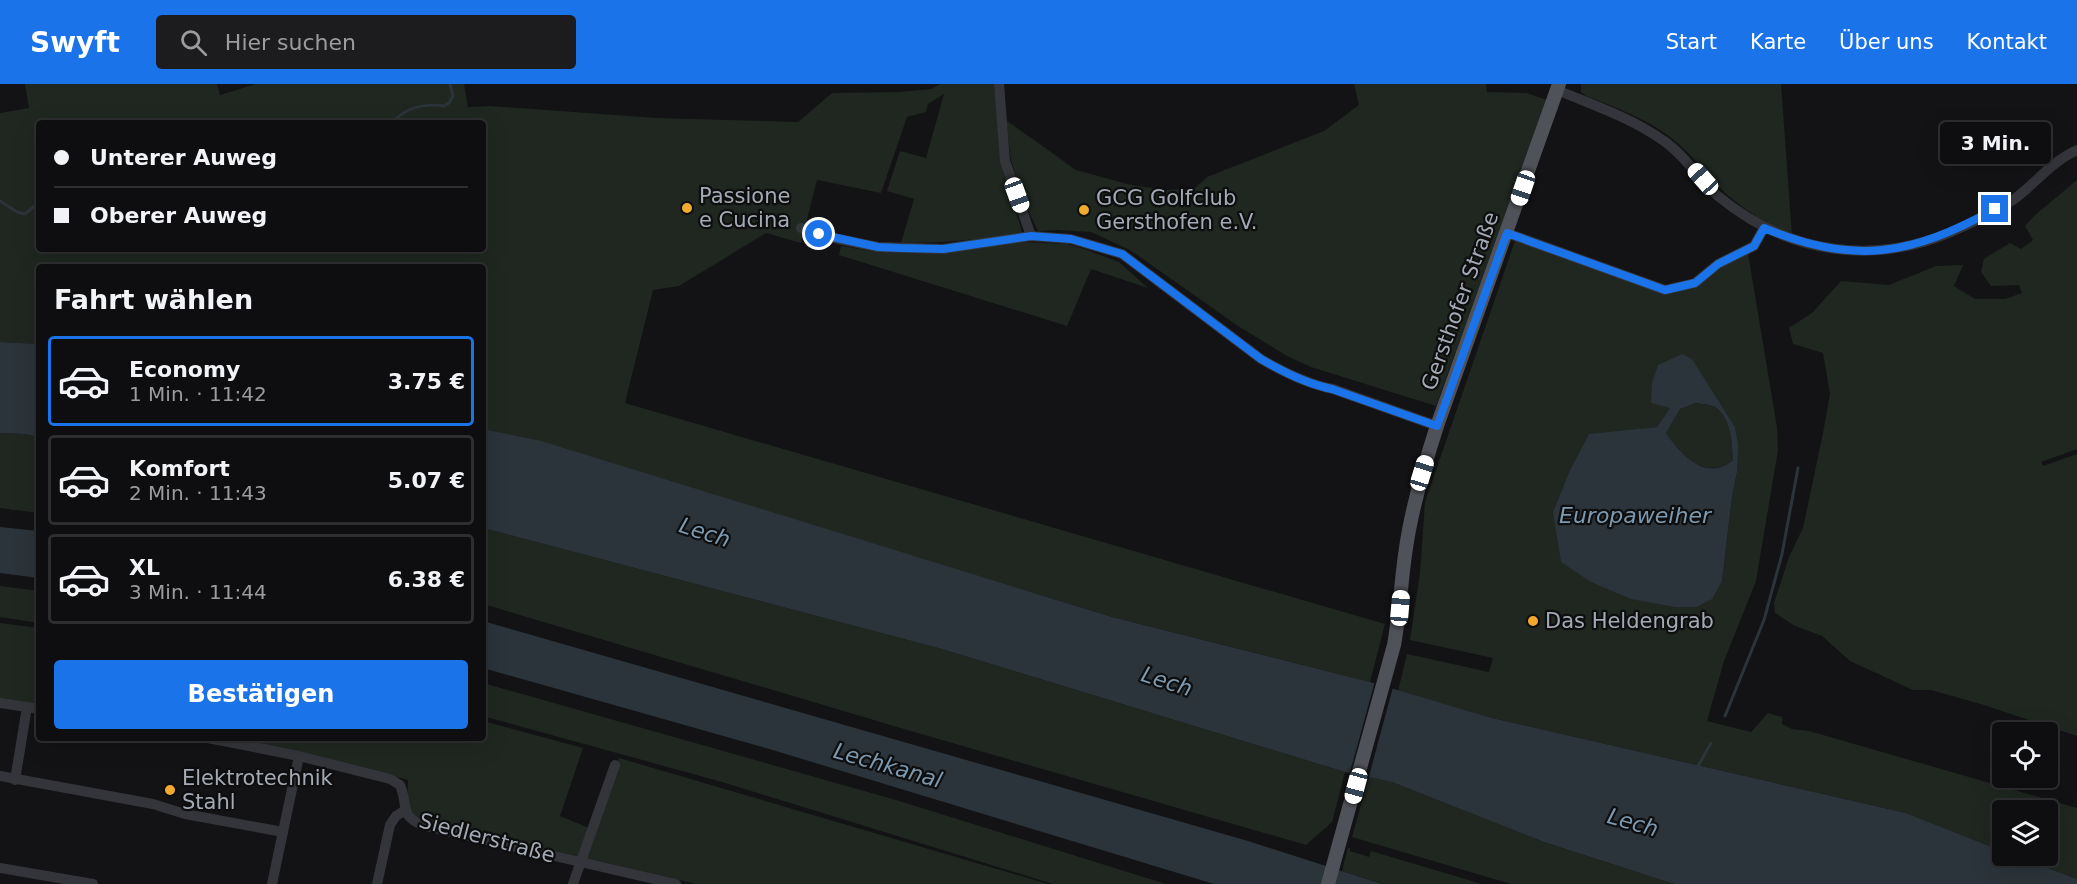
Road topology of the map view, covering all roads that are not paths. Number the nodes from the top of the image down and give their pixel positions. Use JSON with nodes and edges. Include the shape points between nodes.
{"nodes":[{"id":1,"x":999,"y":84,"type":"edge"},
{"id":2,"x":1558,"y":87,"type":"edge"},
{"id":3,"x":2077,"y":150,"type":"edge"},
{"id":4,"x":801,"y":228,"type":"dead end"},
{"id":5,"x":1764,"y":228,"type":"junction"},
{"id":6,"x":1507,"y":233,"type":"junction"},
{"id":7,"x":1031,"y":236,"type":"junction"},
{"id":8,"x":1437,"y":426,"type":"junction"},
{"id":9,"x":0,"y":703,"type":"edge"},
{"id":10,"x":27,"y":707,"type":"junction"},
{"id":11,"x":36,"y":708,"type":"edge"},
{"id":12,"x":223,"y":741,"type":"edge"},
{"id":13,"x":299,"y":756,"type":"junction"},
{"id":14,"x":615,"y":765,"type":"dead end"},
{"id":15,"x":0,"y":776,"type":"edge"},
{"id":16,"x":15,"y":780,"type":"junction"},
{"id":17,"x":404,"y":811,"type":"junction"},
{"id":18,"x":283,"y":832,"type":"junction"},
{"id":19,"x":581,"y":862,"type":"junction"},
{"id":20,"x":0,"y":868,"type":"edge"},
{"id":21,"x":62,"y":881,"type":"edge"},
{"id":22,"x":93,"y":884,"type":"edge"},
{"id":23,"x":272,"y":884,"type":"edge"},
{"id":24,"x":377,"y":884,"type":"edge"},
{"id":25,"x":573,"y":884,"type":"edge"},
{"id":26,"x":676,"y":884,"type":"edge"},
{"id":27,"x":1328,"y":884,"type":"edge"}],
"edges":[{"from":1,"to":7,"type":"street","via":[[1005,161]]},
{"from":2,"to":5,"type":"street","via":[[1663,140],[1680,153],[1715,193]]},
{"from":2,"to":6,"type":"main road","name":"Gersthofer Straße"},
{"from":3,"to":5,"type":"street","via":[[2057,161],[2013,199],[1960,228],[1908,247],[1870,252],[1831,249]]},
{"from":4,"to":7,"type":"street","via":[[878,247],[943,249]]},
{"from":5,"to":6,"type":"street","via":[[1754,246],[1718,264],[1695,283],[1665,290]]},
{"from":6,"to":8,"type":"main road","name":"Gersthofer Straße"},
{"from":7,"to":8,"type":"street","via":[[1071,239],[1122,254],[1278,369]]},
{"from":8,"to":27,"type":"main road","name":"Gersthofer Straße","via":[[1413,507],[1391,658]]},
{"from":9,"to":10,"type":"street"},
{"from":10,"to":11,"type":"street"},
{"from":10,"to":16,"type":"street"},
{"from":12,"to":13,"type":"street","name":"Siedlerstraße"},
{"from":13,"to":17,"type":"street","name":"Siedlerstraße","via":[[396,781],[402,790]]},
{"from":13,"to":18,"type":"street"},
{"from":14,"to":19,"type":"street"},
{"from":15,"to":16,"type":"street"},
{"from":16,"to":18,"type":"street"},
{"from":17,"to":19,"type":"street","name":"Siedlerstraße","via":[[426,826]]},
{"from":17,"to":24,"type":"street","via":[[390,825]]},
{"from":18,"to":23,"type":"street"},
{"from":19,"to":25,"type":"street"},
{"from":19,"to":26,"type":"street","name":"Siedlerstraße"},
{"from":20,"to":21,"type":"street"},
{"from":21,"to":22,"type":"street"}]}
